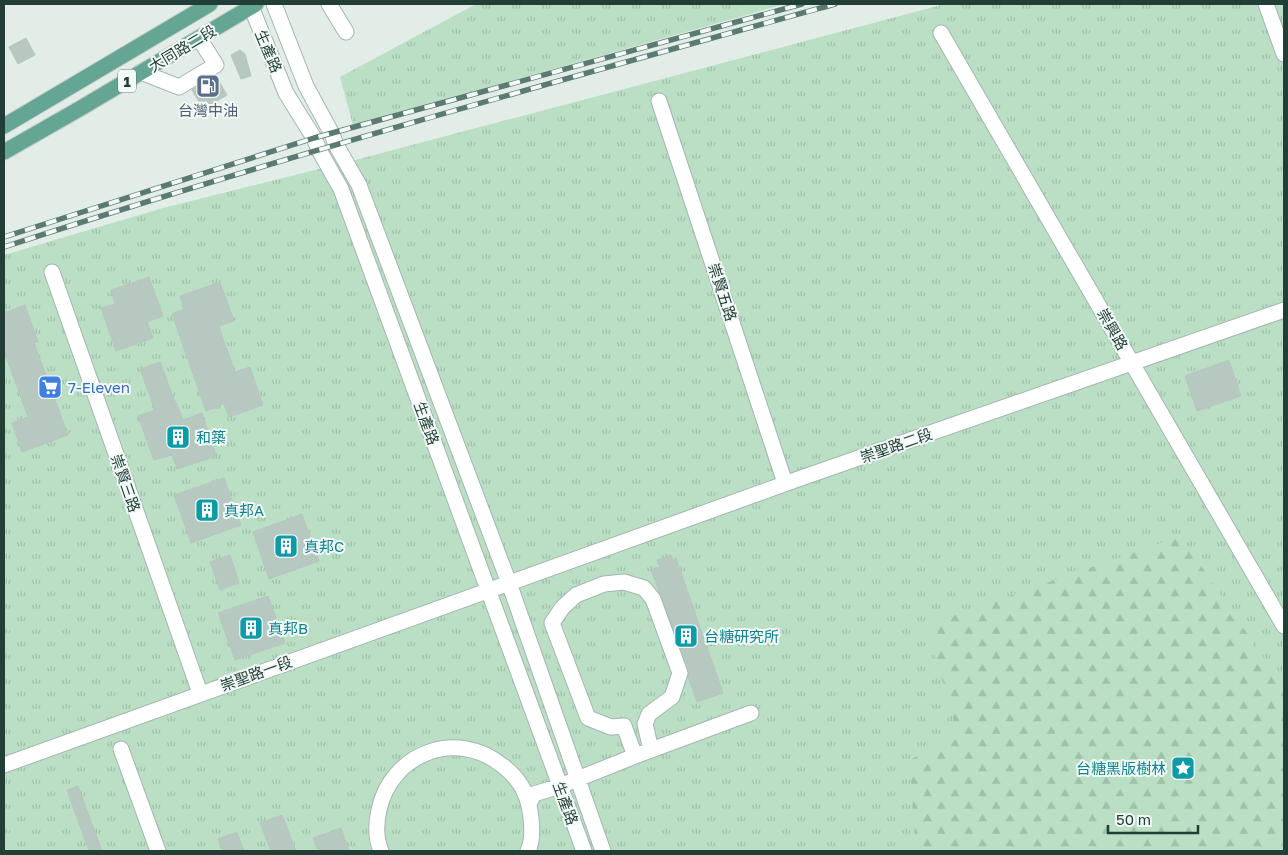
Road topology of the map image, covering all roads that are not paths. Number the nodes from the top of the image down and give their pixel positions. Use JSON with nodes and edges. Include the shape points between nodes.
{"nodes":[{"id":1,"x":210,"y":4,"type":"edge"},
{"id":2,"x":274,"y":4,"type":"edge"},
{"id":3,"x":329,"y":4,"type":"edge"},
{"id":4,"x":1266,"y":4,"type":"edge"},
{"id":5,"x":252,"y":5,"type":"edge"},
{"id":6,"x":346,"y":32,"type":"dead end"},
{"id":7,"x":941,"y":32,"type":"dead end"},
{"id":8,"x":199,"y":38,"type":"junction"},
{"id":9,"x":1284,"y":54,"type":"edge"},
{"id":10,"x":141,"y":72,"type":"junction"},
{"id":11,"x":659,"y":101,"type":"dead end"},
{"id":12,"x":4,"y":126,"type":"edge"},
{"id":13,"x":4,"y":152,"type":"edge"},
{"id":14,"x":52,"y":272,"type":"dead end"},
{"id":15,"x":1284,"y":310,"type":"edge"},
{"id":16,"x":1133,"y":362,"type":"junction"},
{"id":17,"x":785,"y":483,"type":"junction"},
{"id":18,"x":509,"y":583,"type":"junction"},
{"id":19,"x":489,"y":590,"type":"junction"},
{"id":20,"x":1284,"y":626,"type":"edge"},
{"id":21,"x":200,"y":693,"type":"junction"},
{"id":22,"x":751,"y":713,"type":"dead end"},
{"id":23,"x":649,"y":714,"type":"junction"},
{"id":24,"x":624,"y":726,"type":"junction"},
{"id":25,"x":121,"y":749,"type":"dead end"},
{"id":26,"x":651,"y":750,"type":"junction"},
{"id":27,"x":635,"y":756,"type":"junction"},
{"id":28,"x":4,"y":764,"type":"edge"},
{"id":29,"x":577,"y":779,"type":"junction"},
{"id":30,"x":560,"y":786,"type":"junction"},
{"id":31,"x":529,"y":804,"type":"junction"},
{"id":32,"x":158,"y":851,"type":"edge"},
{"id":33,"x":381,"y":851,"type":"edge"},
{"id":34,"x":528,"y":851,"type":"edge"},
{"id":35,"x":584,"y":851,"type":"edge"},
{"id":36,"x":603,"y":851,"type":"edge"}],
"edges":[{"from":1,"to":12,"type":"main road","name":"大同路二段","number":"1"},
{"from":2,"to":18,"type":"street","name":"生產路","via":[[306,86],[360,185]]},
{"from":3,"to":6,"type":"street"},
{"from":4,"to":9,"type":"street"},
{"from":5,"to":8,"type":"main road","name":"大同路二段","number":"1"},
{"from":5,"to":19,"type":"street","name":"生產路","via":[[286,93],[341,189]]},
{"from":7,"to":16,"type":"street","name":"崇興路"},
{"from":8,"to":10,"type":"main road","name":"大同路二段","number":"1"},
{"from":8,"to":10,"type":"street","via":[[216,65],[179,87]]},
{"from":10,"to":13,"type":"main road","name":"大同路二段","number":"1"},
{"from":11,"to":17,"type":"street","name":"崇賢五路"},
{"from":14,"to":21,"type":"street","name":"崇賢三路"},
{"from":15,"to":16,"type":"street","name":"崇聖路二段"},
{"from":16,"to":17,"type":"street","name":"崇聖路二段"},
{"from":16,"to":20,"type":"street","name":"崇興路"},
{"from":17,"to":18,"type":"street","name":"崇聖路二段"},
{"from":18,"to":19,"type":"street","name":"崇聖路一段"},
{"from":18,"to":29,"type":"street","name":"生產路"},
{"from":19,"to":21,"type":"street","name":"崇聖路一段"},
{"from":19,"to":30,"type":"street","name":"生產路"},
{"from":21,"to":28,"type":"street","name":"崇聖路一段"},
{"from":22,"to":26,"type":"street"},
{"from":23,"to":24,"type":"street"},
{"from":23,"to":24,"type":"street","via":[[672,697],[680,673],[653,599],[644,588],[624,582],[604,584],[576,595],[552,623],[588,718],[611,727]]},
{"from":23,"to":26,"type":"street","via":[[645,724]]},
{"from":24,"to":27,"type":"street"},
{"from":25,"to":32,"type":"street"},
{"from":26,"to":27,"type":"street"},
{"from":27,"to":29,"type":"street"},
{"from":29,"to":30,"type":"street"},
{"from":29,"to":36,"type":"street","name":"生產路"},
{"from":30,"to":31,"type":"street","via":[[534,794]]},
{"from":30,"to":35,"type":"street","name":"生產路"},
{"from":31,"to":33,"type":"street","via":[[514,774],[493,757],[468,748],[442,748],[417,756],[396,773],[382,796],[376,822]]},
{"from":31,"to":34,"type":"street","via":[[532,822]]}]}
